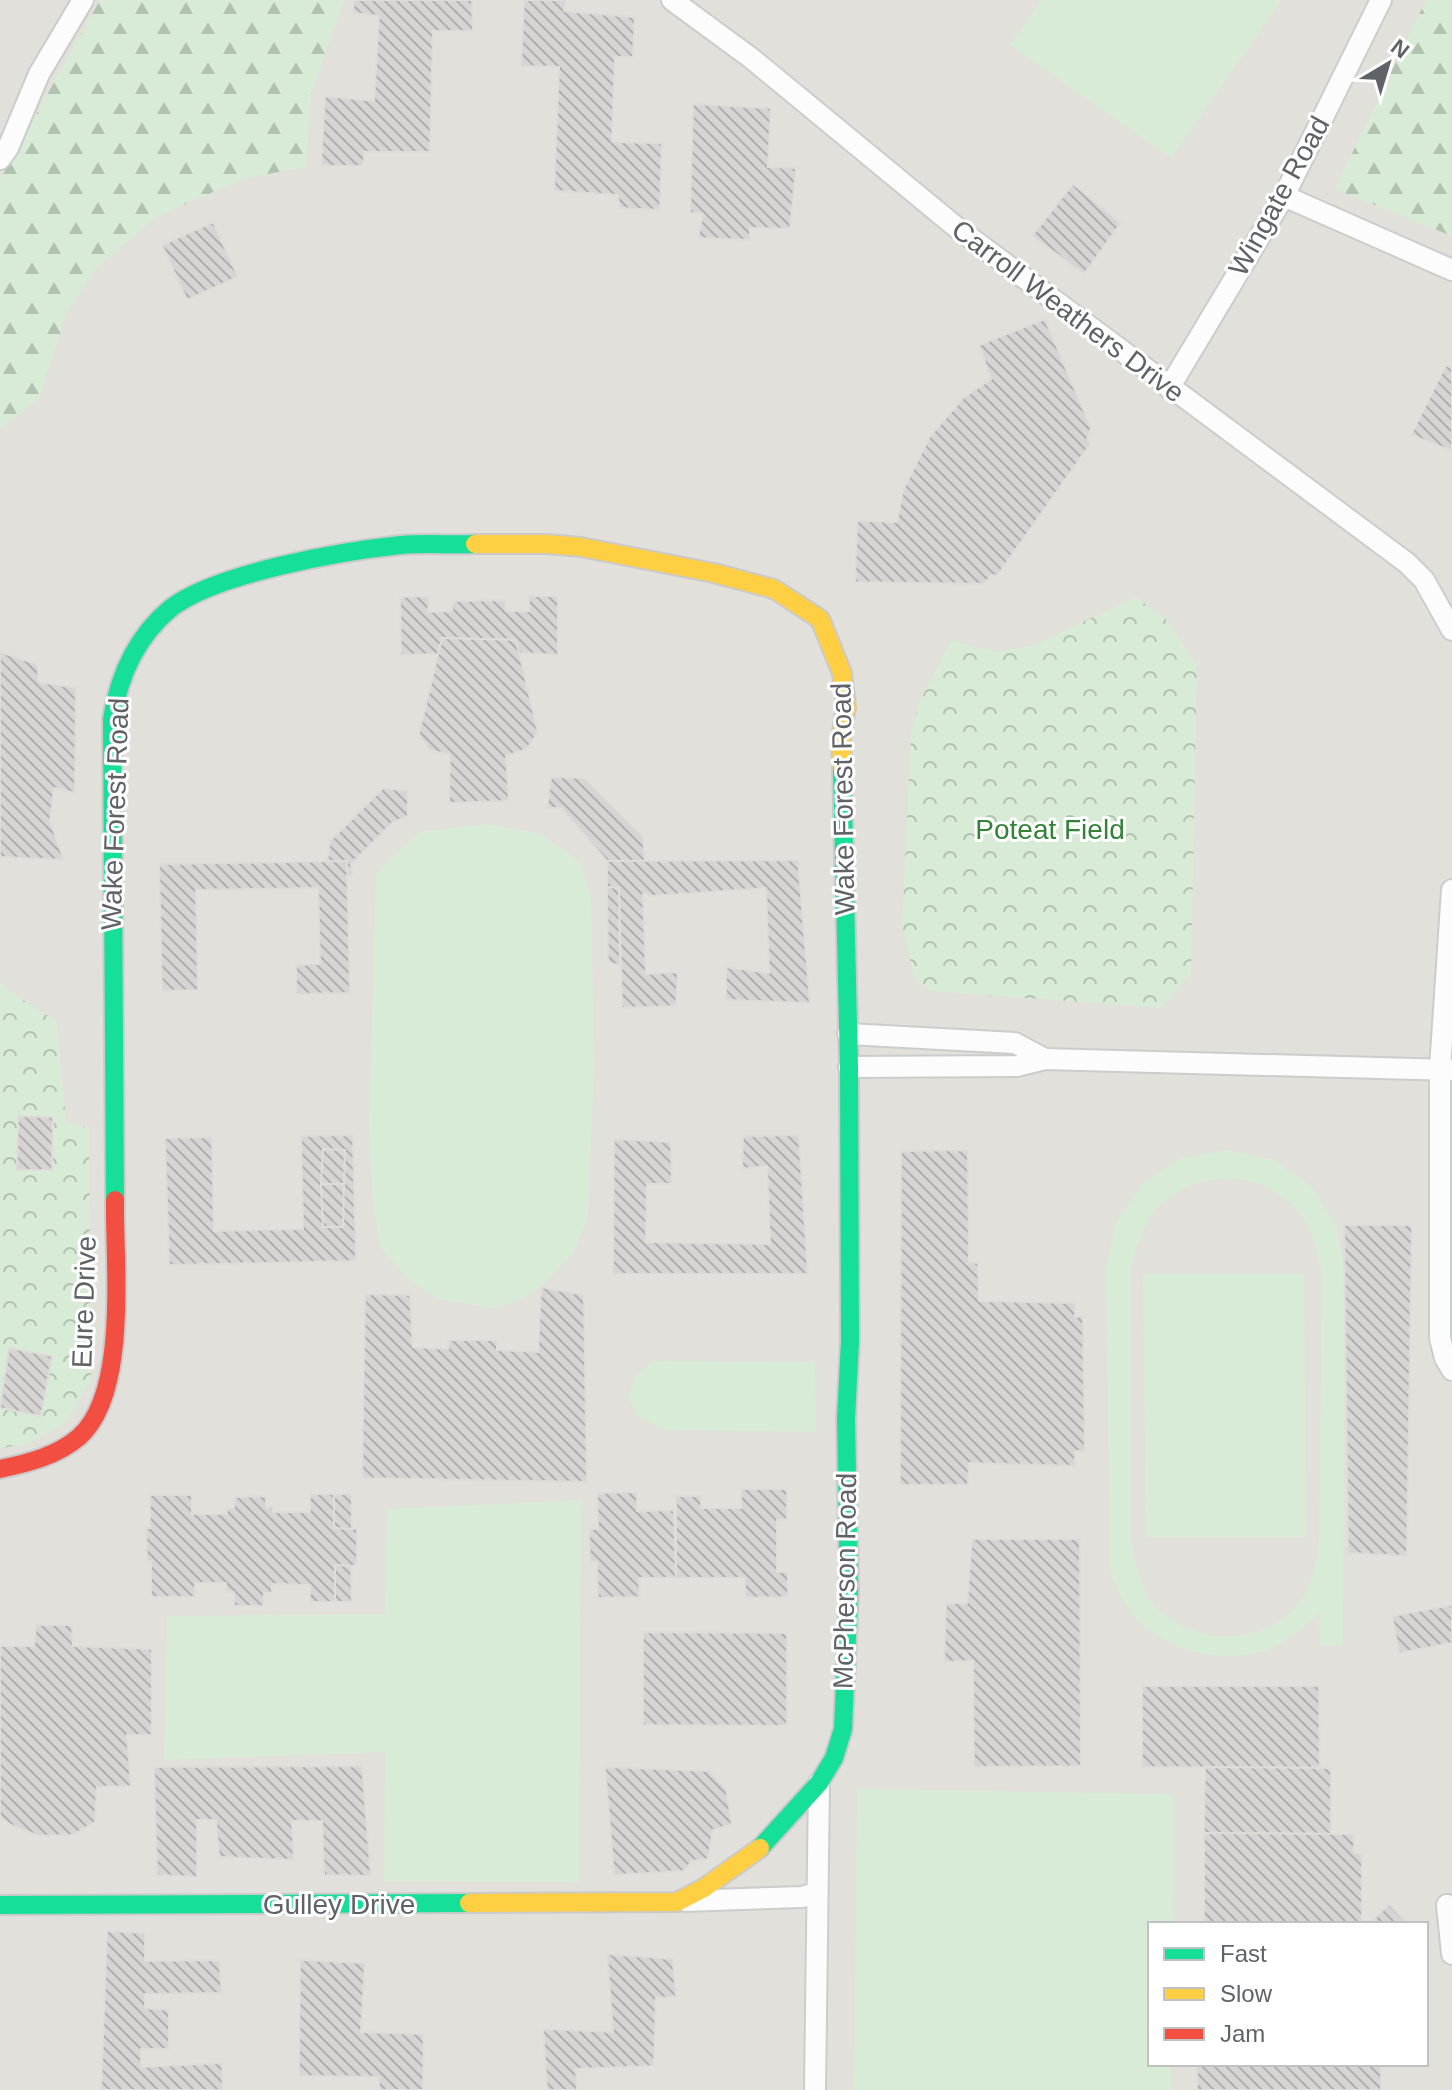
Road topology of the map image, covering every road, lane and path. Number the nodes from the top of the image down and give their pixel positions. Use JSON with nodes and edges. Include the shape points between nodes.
{"nodes":[{"id":1,"x":83,"y":0,"type":"edge"},
{"id":2,"x":672,"y":0,"type":"edge"},
{"id":3,"x":1381,"y":0,"type":"edge"},
{"id":4,"x":0,"y":159,"type":"edge"},
{"id":5,"x":1284,"y":196,"type":"junction"},
{"id":6,"x":1452,"y":270,"type":"edge"},
{"id":7,"x":1169,"y":388,"type":"junction"},
{"id":8,"x":1452,"y":629,"type":"edge"},
{"id":9,"x":1452,"y":890,"type":"edge"},
{"id":10,"x":848,"y":1034,"type":"junction"},
{"id":11,"x":1045,"y":1059,"type":"junction"},
{"id":12,"x":849,"y":1067,"type":"junction"},
{"id":13,"x":1446,"y":1070,"type":"edge"},
{"id":14,"x":113,"y":1073,"type":"joint"},
{"id":15,"x":1452,"y":1370,"type":"edge"},
{"id":16,"x":0,"y":1469,"type":"edge"},
{"id":17,"x":819,"y":1783,"type":"junction"},
{"id":18,"x":817,"y":1893,"type":"junction"},
{"id":19,"x":677,"y":1902,"type":"junction"},
{"id":20,"x":0,"y":1905,"type":"edge"},
{"id":21,"x":1447,"y":1905,"type":"dead end"},
{"id":22,"x":1452,"y":1954,"type":"edge"},
{"id":23,"x":815,"y":2090,"type":"edge"}],
"edges":[{"from":1,"to":4,"type":"street","via":[[39,74]]},
{"from":2,"to":7,"type":"street","name":"Carroll Weathers Drive","via":[[751,58],[956,227]]},
{"from":3,"to":5,"type":"street","name":"Wingate Road"},
{"from":5,"to":6,"type":"street"},
{"from":5,"to":7,"type":"street","name":"Wingate Road"},
{"from":7,"to":8,"type":"street","name":"Carroll Weathers Drive","via":[[1407,563],[1424,580]]},
{"from":9,"to":13,"type":"street"},
{"from":10,"to":11,"type":"street","via":[[1015,1043]]},
{"from":10,"to":12,"type":"street","name":"Wake Forest Road"},
{"from":10,"to":14,"type":"street","name":"Wake Forest Road","via":[[841,739],[846,707],[842,673],[820,619],[774,589],[581,547],[402,545],[321,558],[211,587],[187,598],[154,625],[124,669],[112,719]]},
{"from":11,"to":12,"type":"street","via":[[1017,1066]]},
{"from":11,"to":13,"type":"street"},
{"from":12,"to":17,"type":"street","name":"McPherson Road","via":[[849,1590],[843,1729]]},
{"from":13,"to":15,"type":"street","via":[[1440,1338]]},
{"from":14,"to":16,"type":"street","name":"Eure Drive","via":[[110,1381],[88,1429],[76,1440],[53,1455]]},
{"from":17,"to":18,"type":"street","name":"McPherson Road"},
{"from":17,"to":19,"type":"street","name":"Gulley Drive","via":[[763,1846]]},
{"from":18,"to":19,"type":"street","name":"Gulley Drive"},
{"from":18,"to":23,"type":"street","name":"McPherson Road"},
{"from":19,"to":20,"type":"street","name":"Gulley Drive"},
{"from":21,"to":22,"type":"street"}]}
